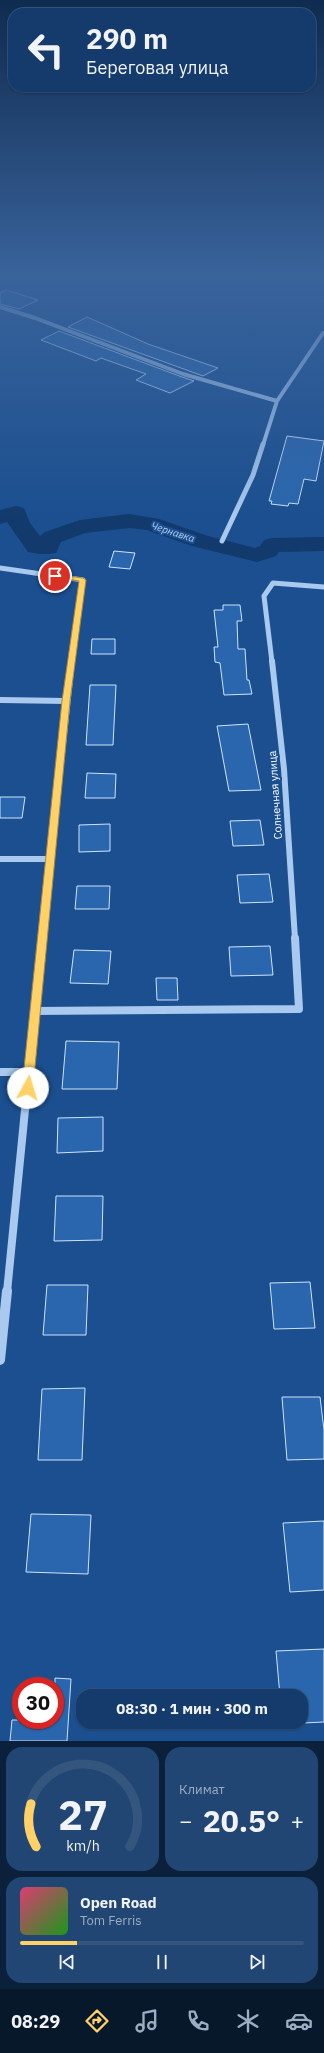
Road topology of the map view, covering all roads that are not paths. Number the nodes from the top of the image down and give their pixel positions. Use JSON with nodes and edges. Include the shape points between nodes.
{"nodes":[{"id":1,"x":131,"y":354,"type":"edge"},
{"id":2,"x":309,"y":354,"type":"edge"},
{"id":3,"x":277,"y":401,"type":"junction"},
{"id":4,"x":222,"y":541,"type":"dead end"},
{"id":5,"x":0,"y":568,"type":"edge"},
{"id":6,"x":324,"y":587,"type":"edge"},
{"id":7,"x":0,"y":700,"type":"edge"},
{"id":8,"x":66,"y":701,"type":"junction"},
{"id":9,"x":0,"y":859,"type":"edge"},
{"id":10,"x":50,"y":859,"type":"junction"},
{"id":11,"x":35,"y":1011,"type":"junction"},
{"id":12,"x":0,"y":1072,"type":"edge"},
{"id":13,"x":29,"y":1072,"type":"junction"},
{"id":14,"x":3,"y":1306,"type":"edge"},
{"id":15,"x":0,"y":1360,"type":"edge"}],
"edges":[{"from":1,"to":3,"type":"street","via":[[243,393]]},
{"from":2,"to":3,"type":"street"},
{"from":3,"to":4,"type":"street","via":[[253,474]]},
{"from":5,"to":8,"type":"street","via":[[83,580]]},
{"from":6,"to":11,"type":"street","name":"Солнечная улица","via":[[273,583],[264,596],[284,769],[299,1009]]},
{"from":7,"to":8,"type":"street"},
{"from":8,"to":10,"type":"street"},
{"from":9,"to":10,"type":"street"},
{"from":10,"to":11,"type":"street"},
{"from":11,"to":13,"type":"street"},
{"from":12,"to":13,"type":"street"},
{"from":13,"to":14,"type":"street"},
{"from":14,"to":15,"type":"street"}]}
